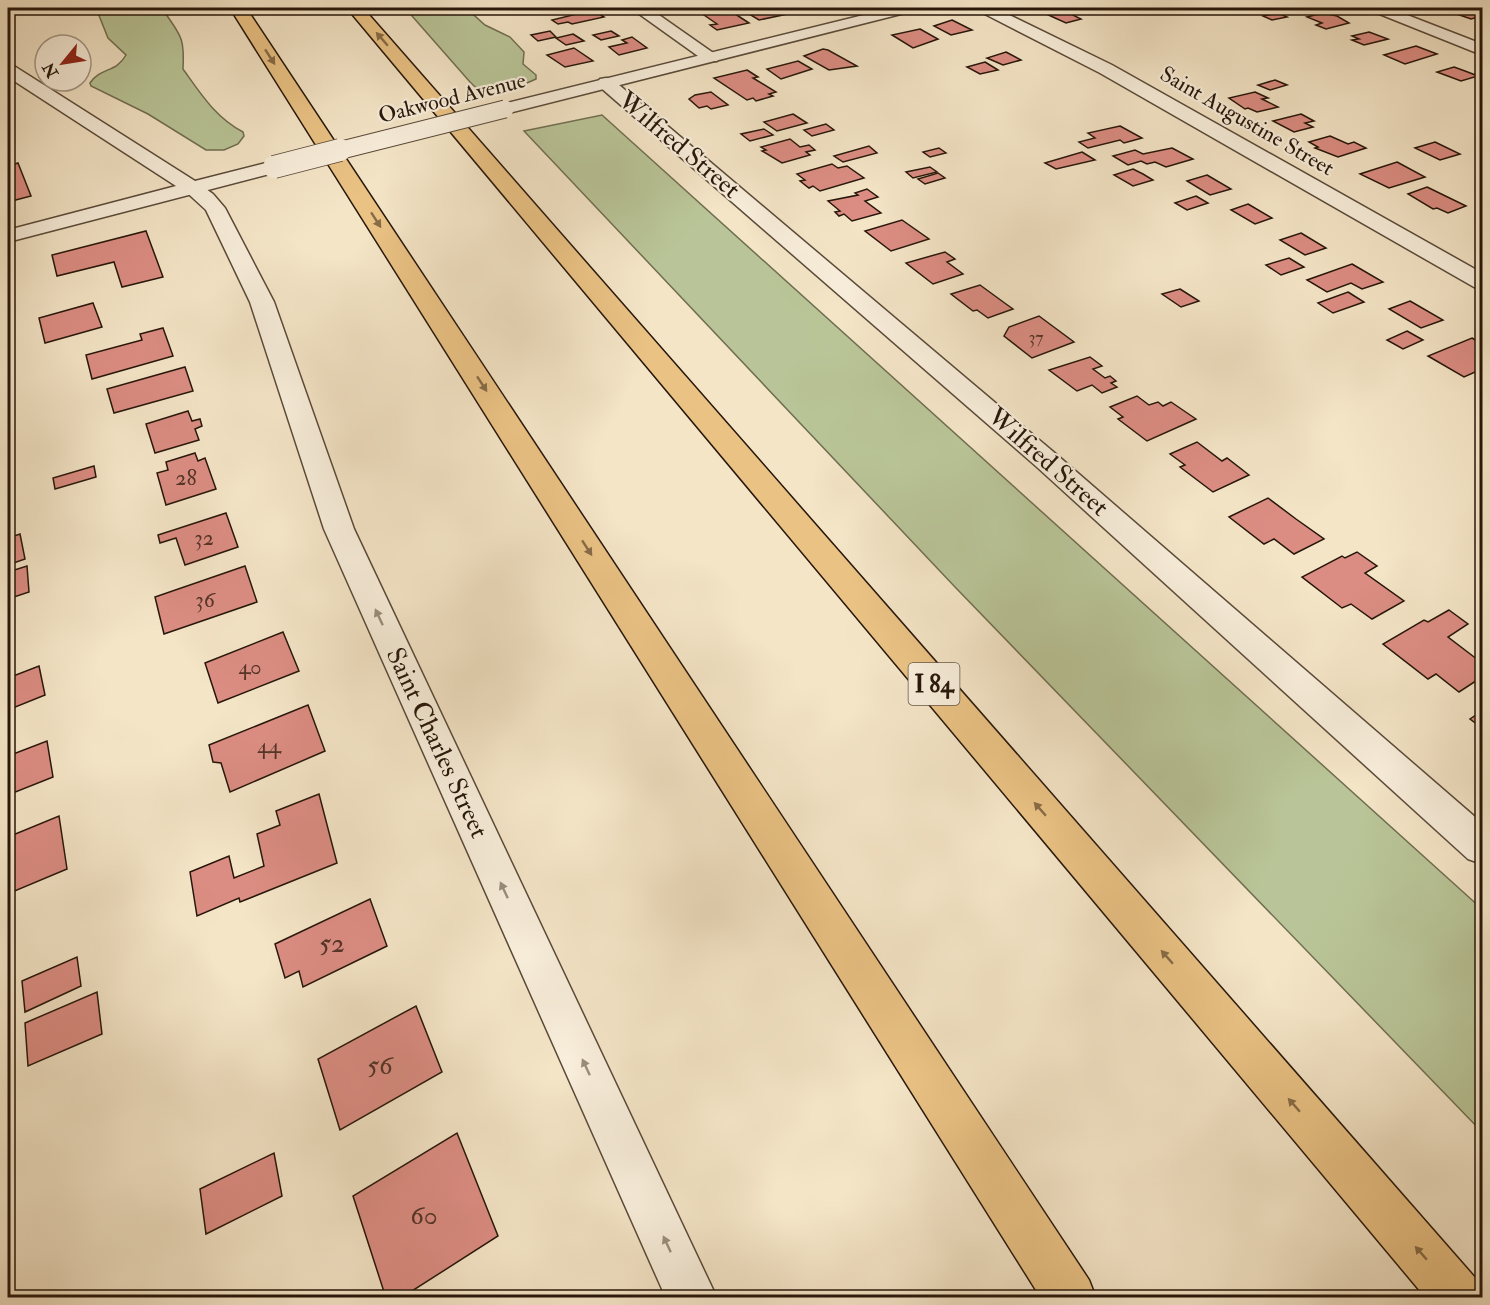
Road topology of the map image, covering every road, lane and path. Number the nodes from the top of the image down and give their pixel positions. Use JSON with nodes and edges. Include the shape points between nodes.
{"nodes":[{"id":1,"x":238,"y":8,"type":"edge"},
{"id":2,"x":355,"y":8,"type":"edge"},
{"id":3,"x":640,"y":8,"type":"edge"},
{"id":4,"x":908,"y":8,"type":"edge"},
{"id":5,"x":984,"y":8,"type":"edge"},
{"id":6,"x":1377,"y":8,"type":"edge"},
{"id":7,"x":1482,"y":50,"type":"edge"},
{"id":8,"x":711,"y":57,"type":"junction"},
{"id":9,"x":8,"y":70,"type":"edge"},
{"id":10,"x":606,"y":84,"type":"junction"},
{"id":11,"x":192,"y":188,"type":"junction"},
{"id":12,"x":8,"y":236,"type":"edge"},
{"id":13,"x":1482,"y":282,"type":"edge"},
{"id":14,"x":1482,"y":847,"type":"edge"},
{"id":15,"x":692,"y":1298,"type":"edge"},
{"id":16,"x":1071,"y":1298,"type":"edge"},
{"id":17,"x":1459,"y":1298,"type":"edge"}],
"edges":[{"from":1,"to":16,"type":"highway","one_way":true},
{"from":17,"to":2,"type":"highway","number":"I 84","one_way":true},
{"from":3,"to":8,"type":"street"},
{"from":4,"to":8,"type":"street","name":"Oakwood Avenue"},
{"from":5,"to":13,"type":"street","name":"Saint Augustine Street","via":[[1106,69]]},
{"from":6,"to":7,"type":"street"},
{"from":8,"to":10,"type":"street","name":"Oakwood Avenue"},
{"from":9,"to":11,"type":"street","name":"Saint Charles Street"},
{"from":10,"to":11,"type":"street","name":"Oakwood Avenue","bridge":true},
{"from":10,"to":14,"type":"street","name":"Wilfred Street","via":[[934,362]]},
{"from":11,"to":12,"type":"street","name":"Oakwood Avenue"},
{"from":15,"to":11,"type":"street","name":"Saint Charles Street","one_way":true,"via":[[339,529],[262,302],[215,208]]}]}
